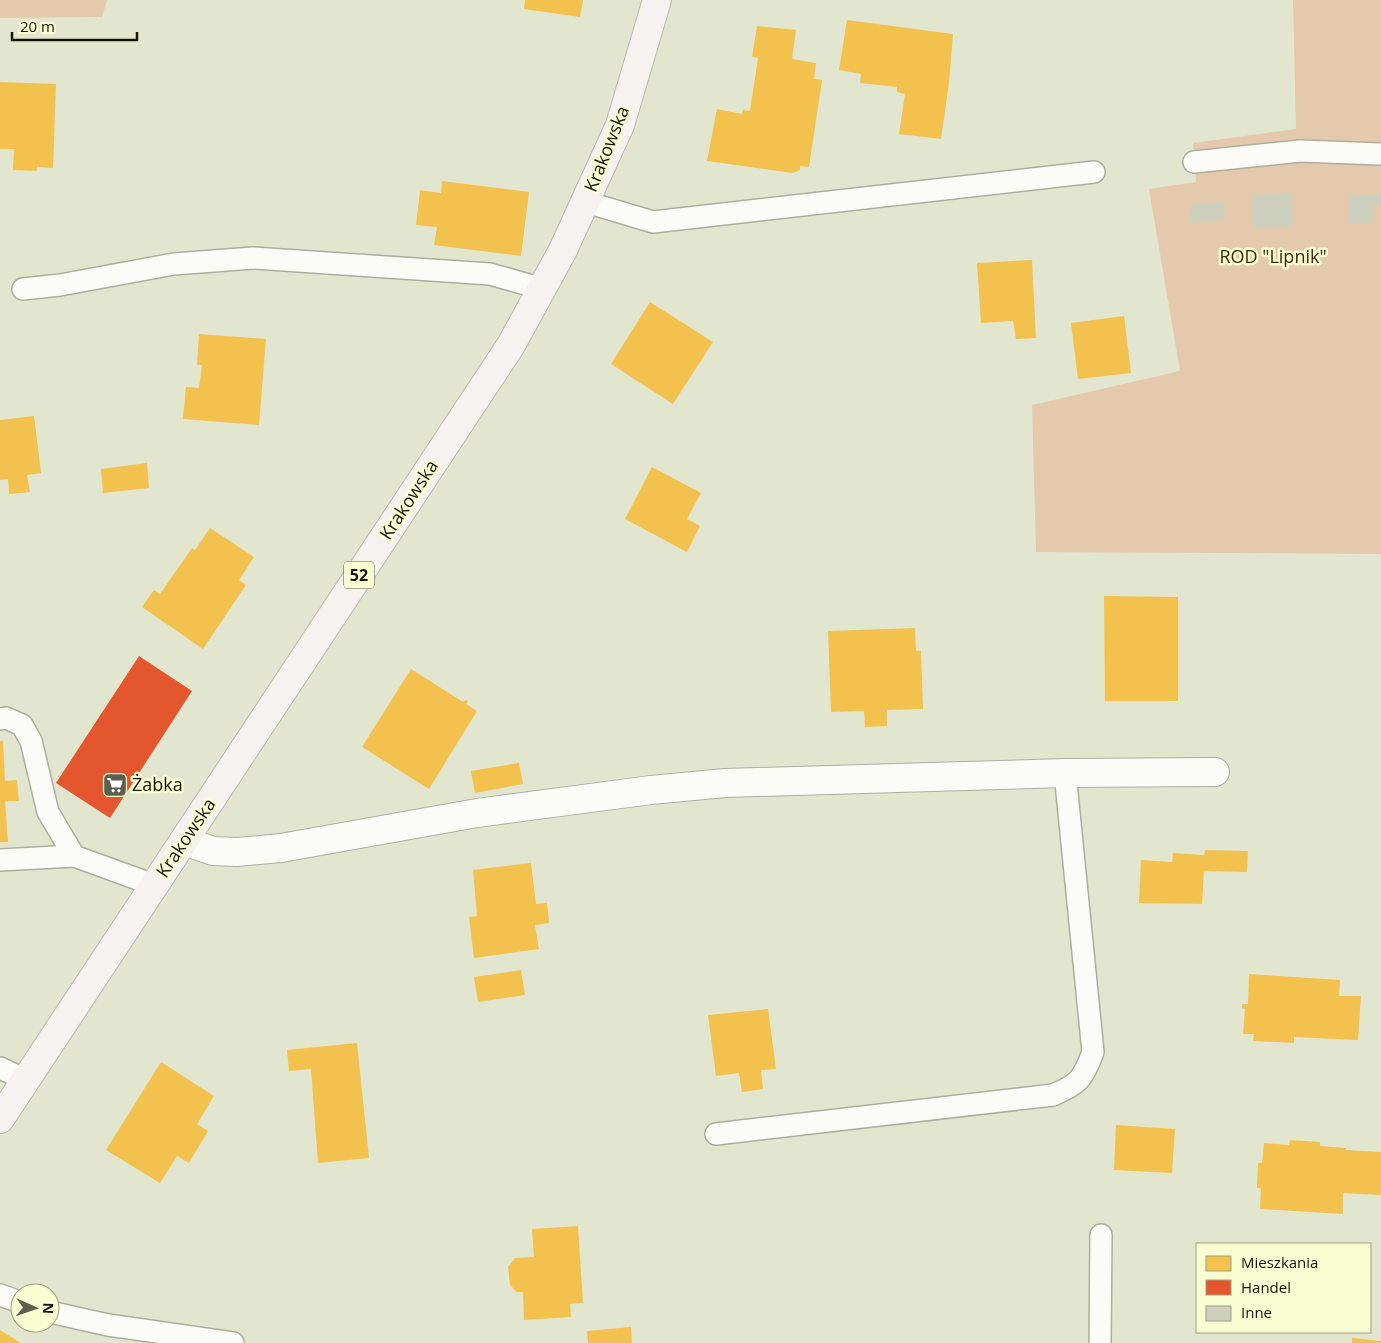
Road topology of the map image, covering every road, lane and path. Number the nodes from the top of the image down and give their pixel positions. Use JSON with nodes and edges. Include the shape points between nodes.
{"nodes":[{"id":1,"x":657,"y":0,"type":"edge"},
{"id":2,"x":1381,"y":154,"type":"edge"},
{"id":3,"x":1194,"y":162,"type":"dead end"},
{"id":4,"x":1094,"y":172,"type":"dead end"},
{"id":5,"x":586,"y":202,"type":"junction"},
{"id":6,"x":23,"y":289,"type":"dead end"},
{"id":7,"x":543,"y":289,"type":"junction"},
{"id":8,"x":0,"y":718,"type":"edge"},
{"id":9,"x":1215,"y":772,"type":"dead end"},
{"id":10,"x":1065,"y":773,"type":"junction"},
{"id":11,"x":184,"y":840,"type":"junction"},
{"id":12,"x":74,"y":856,"type":"junction"},
{"id":13,"x":0,"y":860,"type":"edge"},
{"id":14,"x":154,"y":885,"type":"junction"},
{"id":15,"x":0,"y":1068,"type":"edge"},
{"id":16,"x":26,"y":1080,"type":"junction"},
{"id":17,"x":0,"y":1119,"type":"edge"},
{"id":18,"x":716,"y":1134,"type":"dead end"},
{"id":19,"x":1101,"y":1235,"type":"dead end"},
{"id":20,"x":60,"y":1314,"type":"edge"},
{"id":21,"x":233,"y":1343,"type":"edge"},
{"id":22,"x":1100,"y":1343,"type":"edge"}],
"edges":[{"from":1,"to":5,"type":"main road","name":"Krakowska","number":"52","via":[[620,125]]},
{"from":2,"to":3,"type":"lane","via":[[1300,151]]},
{"from":4,"to":5,"type":"lane","via":[[653,222]]},
{"from":5,"to":7,"type":"main road","name":"Krakowska","number":"52"},
{"from":6,"to":7,"type":"lane","via":[[174,264],[253,258],[490,274]]},
{"from":7,"to":11,"type":"main road","name":"Krakowska","number":"52","via":[[511,345]]},
{"from":8,"to":12,"type":"lane","via":[[22,725],[30,741],[48,812]]},
{"from":9,"to":10,"type":"street"},
{"from":10,"to":11,"type":"street","via":[[725,783],[651,790],[477,813],[281,848],[237,852],[213,850]]},
{"from":10,"to":18,"type":"lane","via":[[1093,1052],[1087,1069],[1074,1086],[1052,1095]]},
{"from":11,"to":14,"type":"main road","name":"Krakowska","number":"52"},
{"from":12,"to":13,"type":"lane"},
{"from":12,"to":14,"type":"lane"},
{"from":14,"to":16,"type":"main road","name":"Krakowska","number":"52"},
{"from":15,"to":16,"type":"lane"},
{"from":16,"to":17,"type":"main road","name":"Krakowska","number":"52"},
{"from":19,"to":22,"type":"lane"},
{"from":20,"to":21,"type":"lane","via":[[108,1325]]}]}
